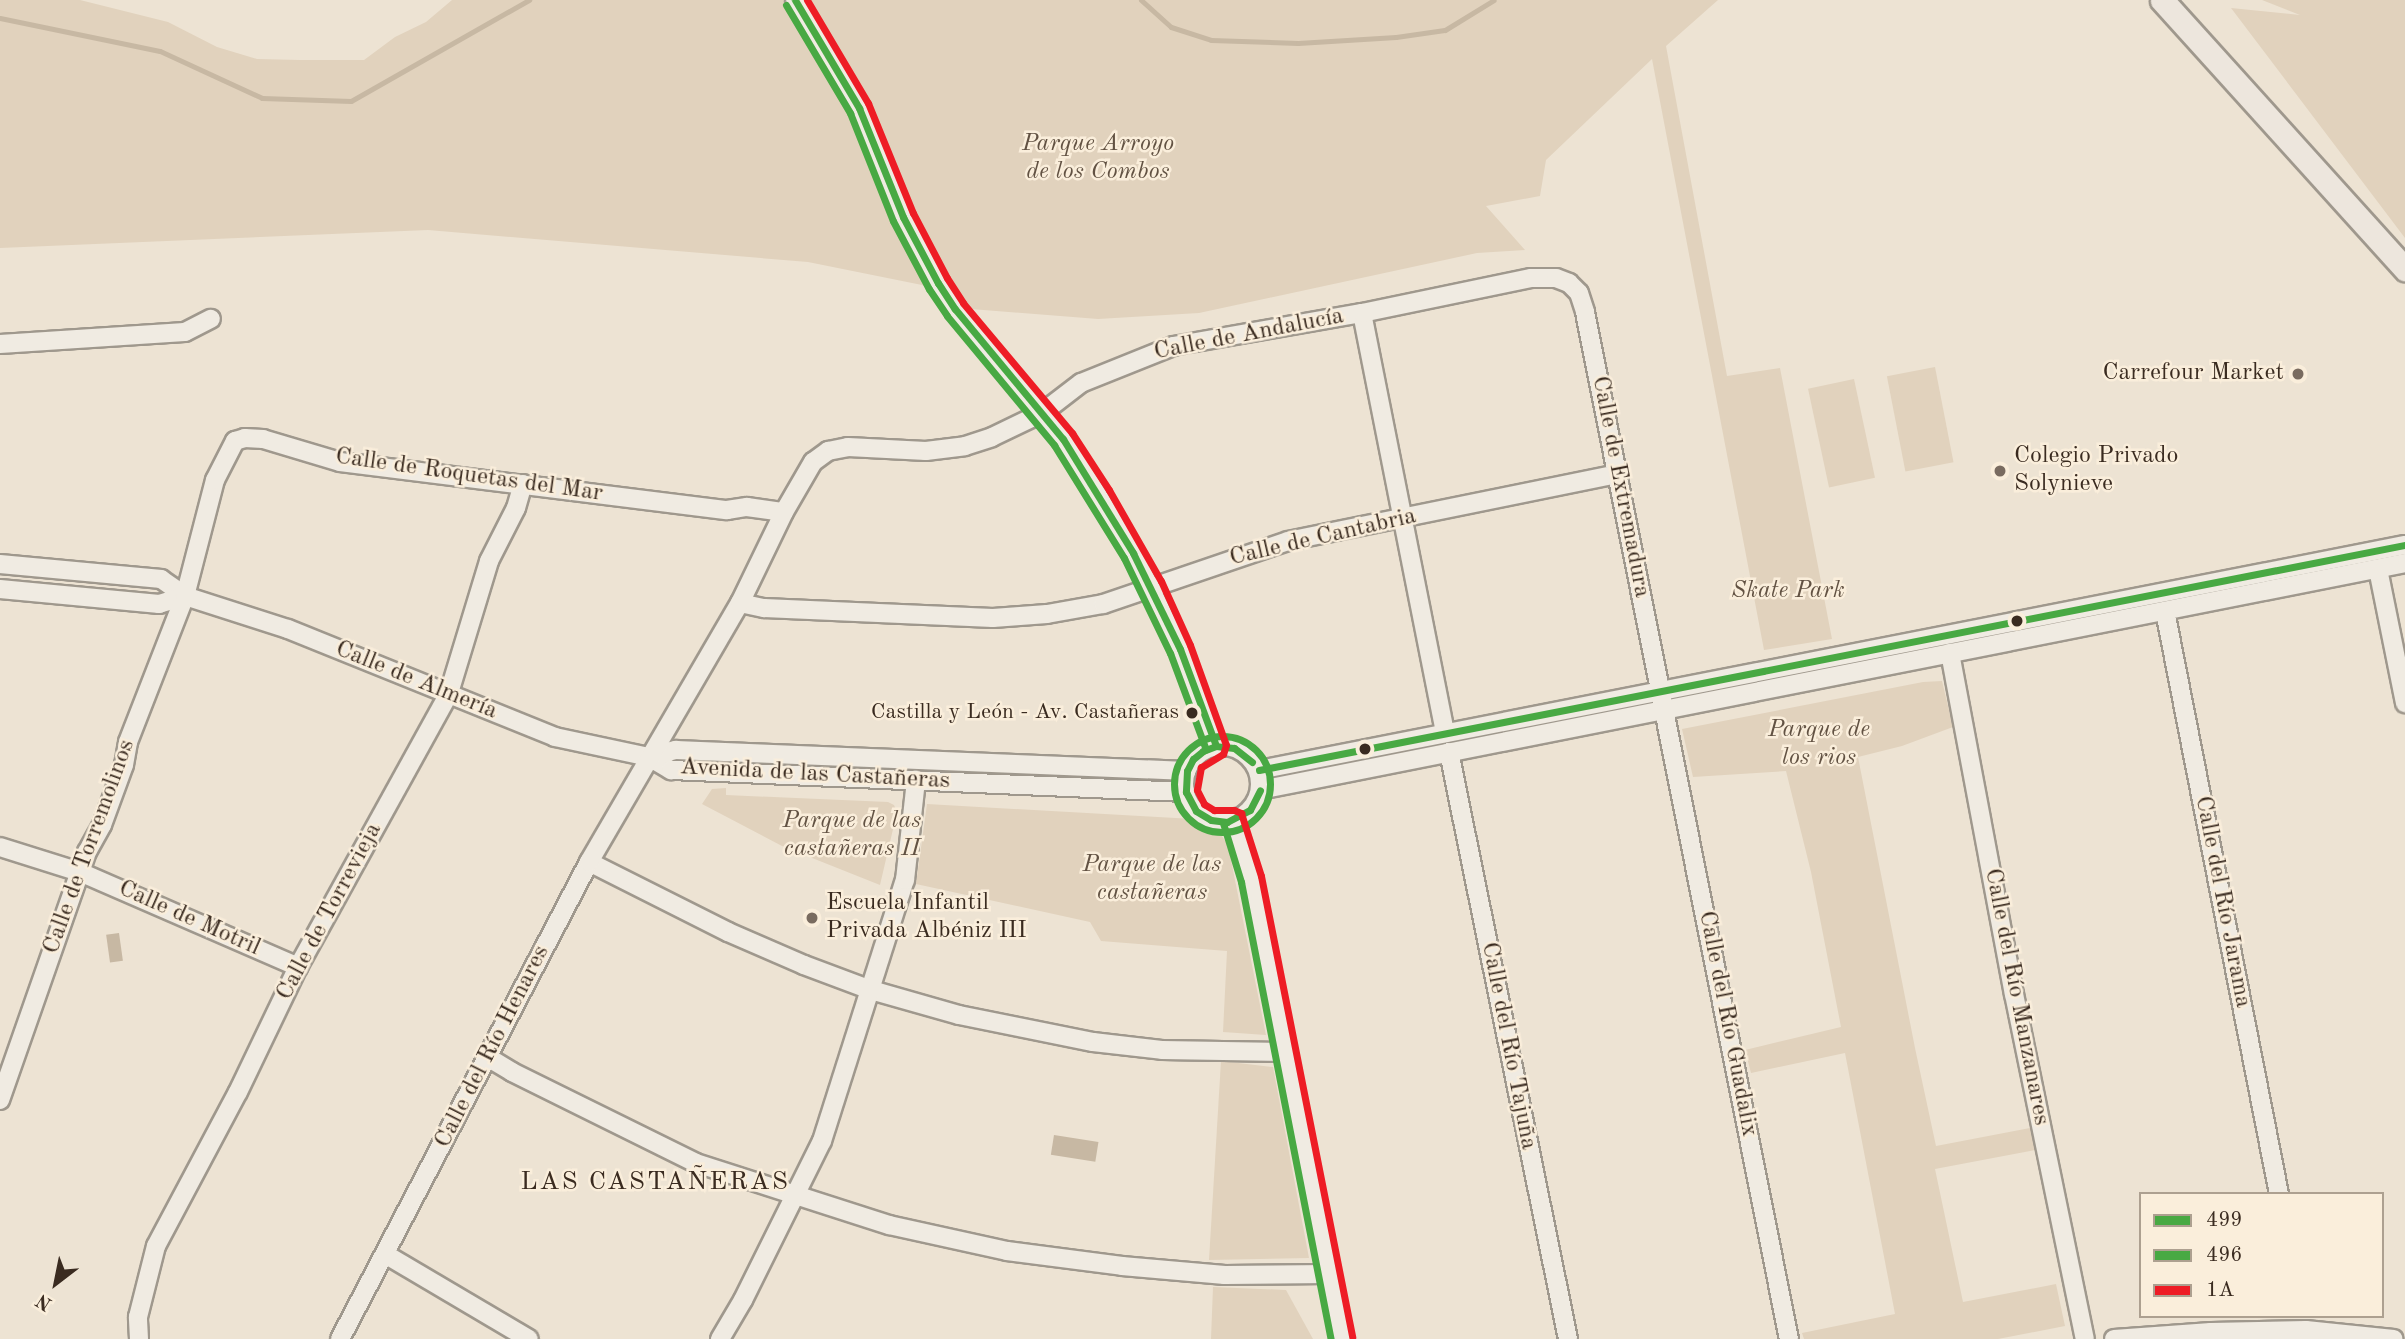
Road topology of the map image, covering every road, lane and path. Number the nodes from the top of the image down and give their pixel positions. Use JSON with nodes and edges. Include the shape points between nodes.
{"nodes":[{"id":1,"x":795,"y":0,"type":"edge"},
{"id":2,"x":2162,"y":0,"type":"edge"},
{"id":3,"x":2405,"y":269,"type":"edge"},
{"id":4,"x":1556,"y":278,"type":"joint"},
{"id":5,"x":1362,"y":313,"type":"junction"},
{"id":6,"x":211,"y":319,"type":"dead end"},
{"id":7,"x":0,"y":344,"type":"edge"},
{"id":8,"x":1042,"y":413,"type":"junction"},
{"id":9,"x":1617,"y":474,"type":"junction"},
{"id":10,"x":523,"y":484,"type":"junction"},
{"id":11,"x":784,"y":512,"type":"junction"},
{"id":12,"x":1403,"y":518,"type":"junction"},
{"id":13,"x":2405,"y":545,"type":"edge"},
{"id":14,"x":2405,"y":563,"type":"edge"},
{"id":15,"x":0,"y":564,"type":"edge"},
{"id":16,"x":2378,"y":569,"type":"junction"},
{"id":17,"x":1152,"y":586,"type":"junction"},
{"id":18,"x":0,"y":589,"type":"edge"},
{"id":19,"x":186,"y":596,"type":"junction"},
{"id":20,"x":740,"y":603,"type":"junction"},
{"id":21,"x":2165,"y":611,"type":"junction"},
{"id":22,"x":1950,"y":653,"type":"junction"},
{"id":23,"x":1661,"y":691,"type":"junction"},
{"id":24,"x":449,"y":694,"type":"junction"},
{"id":25,"x":2405,"y":703,"type":"edge"},
{"id":26,"x":1665,"y":710,"type":"junction"},
{"id":27,"x":1445,"y":733,"type":"junction"},
{"id":28,"x":1216,"y":746,"type":"junction"},
{"id":29,"x":1449,"y":752,"type":"junction"},
{"id":30,"x":649,"y":757,"type":"junction"},
{"id":31,"x":1259,"y":770,"type":"junction"},
{"id":32,"x":1186,"y":771,"type":"junction"},
{"id":33,"x":916,"y":780,"type":"junction"},
{"id":34,"x":1260,"y":790,"type":"junction"},
{"id":35,"x":1186,"y":792,"type":"junction"},
{"id":36,"x":1233,"y":820,"type":"junction"},
{"id":37,"x":0,"y":847,"type":"edge"},
{"id":38,"x":589,"y":862,"type":"junction"},
{"id":39,"x":80,"y":872,"type":"junction"},
{"id":40,"x":298,"y":967,"type":"junction"},
{"id":41,"x":871,"y":990,"type":"junction"},
{"id":42,"x":1284,"y":1052,"type":"junction"},
{"id":43,"x":489,"y":1058,"type":"junction"},
{"id":44,"x":0,"y":1100,"type":"edge"},
{"id":45,"x":2279,"y":1192,"type":"edge"},
{"id":46,"x":795,"y":1197,"type":"junction"},
{"id":47,"x":385,"y":1254,"type":"junction"},
{"id":48,"x":1328,"y":1274,"type":"junction"},
{"id":49,"x":2304,"y":1323,"type":"edge"},
{"id":50,"x":139,"y":1339,"type":"edge"},
{"id":51,"x":340,"y":1339,"type":"edge"},
{"id":52,"x":528,"y":1339,"type":"edge"},
{"id":53,"x":720,"y":1339,"type":"edge"},
{"id":54,"x":1342,"y":1339,"type":"edge"},
{"id":55,"x":1567,"y":1339,"type":"edge"},
{"id":56,"x":1789,"y":1339,"type":"edge"},
{"id":57,"x":2085,"y":1339,"type":"edge"},
{"id":58,"x":2114,"y":1339,"type":"edge"},
{"id":59,"x":2394,"y":1339,"type":"edge"}],
"edges":[{"from":1,"to":8,"type":"street","via":[[859,108],[903,217],[938,283]]},
{"from":2,"to":3,"type":"main road"},
{"from":4,"to":5,"type":"street","name":"Calle de Andalucía","via":[[1531,278]]},
{"from":4,"to":9,"type":"street","name":"Calle de Extremadura","via":[[1579,293]]},
{"from":5,"to":8,"type":"street","name":"Calle de Andalucía","via":[[1173,346],[1081,383]]},
{"from":5,"to":12,"type":"street"},
{"from":6,"to":7,"type":"street","via":[[185,331]]},
{"from":8,"to":11,"type":"street","name":"Calle de Andalucía","via":[[965,446],[926,451],[848,447],[828,451],[813,462]]},
{"from":8,"to":17,"type":"street","via":[[1100,495]]},
{"from":9,"to":12,"type":"street","name":"Calle de Cantabria"},
{"from":9,"to":23,"type":"street","name":"Calle de Extremadura"},
{"from":10,"to":11,"type":"street","name":"Calle de Roquetas del Mar","via":[[727,510],[747,507]]},
{"from":10,"to":19,"type":"street","name":"Calle de Roquetas del Mar","via":[[340,462],[291,445],[246,438],[234,441],[215,480]]},
{"from":10,"to":24,"type":"street","name":"Calle de Torrevieja","via":[[489,561]]},
{"from":11,"to":20,"type":"street","name":"Calle de Andalucía"},
{"from":12,"to":17,"type":"street","name":"Calle de Cantabria","via":[[1288,541]]},
{"from":12,"to":27,"type":"street"},
{"from":13,"to":23,"type":"street"},
{"from":14,"to":16,"type":"street"},
{"from":15,"to":19,"type":"street","name":"Calle de Almería","via":[[162,579]]},
{"from":16,"to":21,"type":"street"},
{"from":16,"to":25,"type":"street"},
{"from":17,"to":20,"type":"street","name":"Calle de Cantabria","via":[[1103,604],[993,618],[764,608]]},
{"from":17,"to":28,"type":"street"},
{"from":18,"to":19,"type":"street","via":[[159,604]]},
{"from":19,"to":24,"type":"street","name":"Calle de Almería","via":[[288,629]]},
{"from":19,"to":39,"type":"street","name":"Calle de Torremolinos","via":[[128,743],[102,825]]},
{"from":20,"to":30,"type":"street","name":"Calle del Río Henares"},
{"from":21,"to":22,"type":"street"},
{"from":21,"to":45,"type":"street","name":"Calle del Río Jarama"},
{"from":22,"to":26,"type":"street"},
{"from":22,"to":57,"type":"street","name":"Calle del Río Manzanares"},
{"from":23,"to":26,"type":"street","name":"Calle de Extremadura"},
{"from":23,"to":27,"type":"street"},
{"from":24,"to":30,"type":"street","name":"Calle de Almería","via":[[555,737]]},
{"from":24,"to":40,"type":"street","name":"Calle de Torrevieja"},
{"from":26,"to":29,"type":"street"},
{"from":26,"to":56,"type":"street","name":"Calle del Río Guadalix"},
{"from":27,"to":31,"type":"street"},
{"from":28,"to":31,"type":"street","via":[[1247,755]]},
{"from":28,"to":32,"type":"street","via":[[1193,759]]},
{"from":29,"to":34,"type":"street"},
{"from":29,"to":55,"type":"street","name":"Calle del Río Tajuña"},
{"from":30,"to":32,"type":"street","name":"Avenida de las Castañeras","via":[[676,750]]},
{"from":30,"to":33,"type":"street","name":"Avenida de las Castañeras","via":[[671,769]]},
{"from":30,"to":38,"type":"street","name":"Calle del Río Henares"},
{"from":31,"to":34,"type":"street"},
{"from":32,"to":35,"type":"street"},
{"from":33,"to":35,"type":"street","name":"Avenida de las Castañeras"},
{"from":33,"to":41,"type":"street","via":[[905,880]]},
{"from":34,"to":36,"type":"street","via":[[1250,810]]},
{"from":35,"to":36,"type":"street","via":[[1196,811],[1211,820]]},
{"from":36,"to":42,"type":"street","via":[[1251,880]]},
{"from":37,"to":39,"type":"street","name":"Calle de Motril"},
{"from":38,"to":41,"type":"street","via":[[727,932]]},
{"from":38,"to":43,"type":"street","name":"Calle del Río Henares"},
{"from":39,"to":40,"type":"street","name":"Calle de Motril"},
{"from":39,"to":44,"type":"street","name":"Calle de Torremolinos"},
{"from":40,"to":50,"type":"street","name":"Calle de Torrevieja","via":[[156,1246],[138,1317]]},
{"from":41,"to":42,"type":"street","via":[[960,1015],[1093,1042],[1163,1050]]},
{"from":41,"to":46,"type":"street","via":[[822,1141]]},
{"from":42,"to":48,"type":"street"},
{"from":43,"to":46,"type":"street","via":[[696,1164]]},
{"from":43,"to":47,"type":"street","name":"Calle del Río Henares"},
{"from":46,"to":48,"type":"street","via":[[889,1225],[1007,1251],[1225,1275]]},
{"from":46,"to":53,"type":"street"},
{"from":47,"to":51,"type":"street","name":"Calle del Río Henares"},
{"from":47,"to":52,"type":"street"},
{"from":48,"to":54,"type":"street"},
{"from":49,"to":58,"type":"street"},
{"from":49,"to":59,"type":"street"}]}
